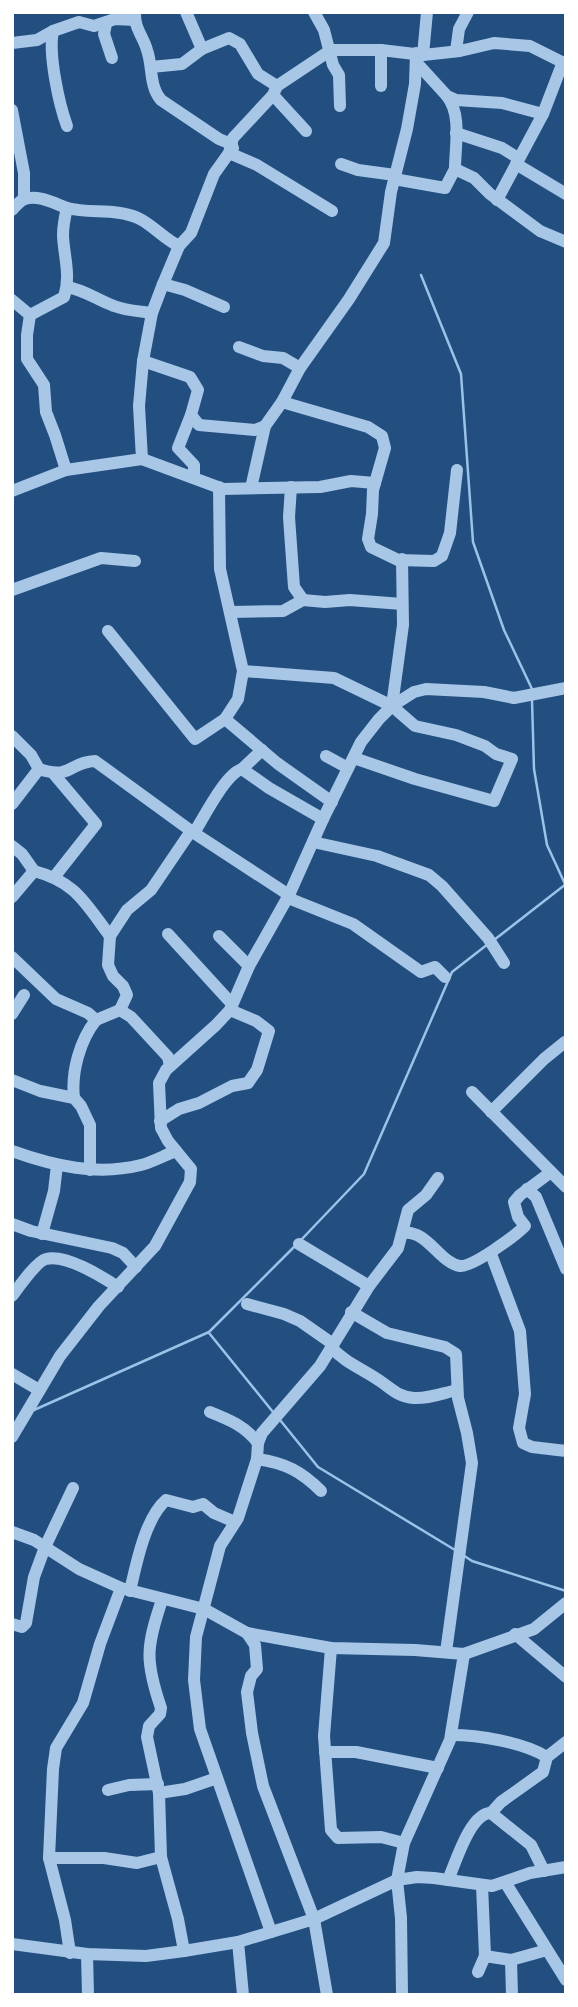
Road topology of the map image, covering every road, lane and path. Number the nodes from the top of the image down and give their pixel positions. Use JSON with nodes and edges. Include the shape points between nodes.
{"nodes":[{"id":1,"x":186,"y":12,"type":"edge"},
{"id":2,"x":314,"y":12,"type":"edge"},
{"id":3,"x":427,"y":12,"type":"edge"},
{"id":4,"x":468,"y":12,"type":"edge"},
{"id":5,"x":135,"y":16,"type":"edge"},
{"id":6,"x":80,"y":17,"type":"edge"},
{"id":7,"x":106,"y":24,"type":"junction"},
{"id":8,"x":53,"y":31,"type":"junction"},
{"id":9,"x":12,"y":43,"type":"edge"},
{"id":10,"x":202,"y":49,"type":"junction"},
{"id":11,"x":331,"y":50,"type":"junction"},
{"id":12,"x":381,"y":50,"type":"junction"},
{"id":13,"x":456,"y":51,"type":"junction"},
{"id":14,"x":418,"y":57,"type":"junction"},
{"id":15,"x":111,"y":58,"type":"dead end"},
{"id":16,"x":564,"y":63,"type":"edge"},
{"id":17,"x":151,"y":67,"type":"junction"},
{"id":18,"x":381,"y":86,"type":"dead end"},
{"id":19,"x":275,"y":90,"type":"junction"},
{"id":20,"x":447,"y":96,"type":"junction"},
{"id":21,"x":340,"y":106,"type":"dead end"},
{"id":22,"x":12,"y":110,"type":"edge"},
{"id":23,"x":543,"y":114,"type":"junction"},
{"id":24,"x":67,"y":126,"type":"dead end"},
{"id":25,"x":306,"y":131,"type":"dead end"},
{"id":26,"x":456,"y":133,"type":"junction"},
{"id":27,"x":232,"y":150,"type":"junction"},
{"id":28,"x":517,"y":161,"type":"junction"},
{"id":29,"x":341,"y":164,"type":"dead end"},
{"id":30,"x":455,"y":169,"type":"junction"},
{"id":31,"x":394,"y":177,"type":"junction"},
{"id":32,"x":566,"y":194,"type":"edge"},
{"id":33,"x":24,"y":199,"type":"junction"},
{"id":34,"x":497,"y":200,"type":"junction"},
{"id":35,"x":67,"y":208,"type":"junction"},
{"id":36,"x":12,"y":209,"type":"edge"},
{"id":37,"x":332,"y":211,"type":"dead end"},
{"id":38,"x":566,"y":242,"type":"edge"},
{"id":39,"x":179,"y":246,"type":"junction"},
{"id":40,"x":163,"y":285,"type":"junction"},
{"id":41,"x":67,"y":287,"type":"junction"},
{"id":42,"x":12,"y":300,"type":"edge"},
{"id":43,"x":224,"y":307,"type":"dead end"},
{"id":44,"x":152,"y":313,"type":"junction"},
{"id":45,"x":30,"y":315,"type":"junction"},
{"id":46,"x":239,"y":347,"type":"dead end"},
{"id":47,"x":143,"y":361,"type":"junction"},
{"id":48,"x":300,"y":368,"type":"junction"},
{"id":49,"x":282,"y":402,"type":"junction"},
{"id":50,"x":191,"y":415,"type":"junction"},
{"id":51,"x":265,"y":426,"type":"junction"},
{"id":52,"x":142,"y":459,"type":"junction"},
{"id":53,"x":66,"y":470,"type":"junction"},
{"id":54,"x":457,"y":470,"type":"dead end"},
{"id":55,"x":194,"y":477,"type":"junction"},
{"id":56,"x":375,"y":482,"type":"junction"},
{"id":57,"x":219,"y":487,"type":"junction"},
{"id":58,"x":290,"y":487,"type":"junction"},
{"id":59,"x":251,"y":488,"type":"junction"},
{"id":60,"x":12,"y":491,"type":"edge"},
{"id":61,"x":402,"y":559,"type":"junction"},
{"id":62,"x":135,"y":561,"type":"dead end"},
{"id":63,"x":12,"y":590,"type":"edge"},
{"id":64,"x":303,"y":600,"type":"junction"},
{"id":65,"x":402,"y":604,"type":"junction"},
{"id":66,"x":230,"y":612,"type":"junction"},
{"id":67,"x":108,"y":631,"type":"dead end"},
{"id":68,"x":243,"y":671,"type":"junction"},
{"id":69,"x":566,"y":688,"type":"edge"},
{"id":70,"x":392,"y":706,"type":"junction"},
{"id":71,"x":225,"y":719,"type":"junction"},
{"id":72,"x":12,"y":736,"type":"edge"},
{"id":73,"x":262,"y":750,"type":"junction"},
{"id":74,"x":326,"y":756,"type":"dead end"},
{"id":75,"x":351,"y":763,"type":"junction"},
{"id":76,"x":39,"y":769,"type":"junction"},
{"id":77,"x":242,"y":769,"type":"junction"},
{"id":78,"x":53,"y":773,"type":"junction"},
{"id":79,"x":332,"y":802,"type":"junction"},
{"id":80,"x":12,"y":804,"type":"edge"},
{"id":81,"x":323,"y":820,"type":"junction"},
{"id":82,"x":193,"y":832,"type":"junction"},
{"id":83,"x":313,"y":842,"type":"junction"},
{"id":84,"x":12,"y":846,"type":"edge"},
{"id":85,"x":33,"y":872,"type":"junction"},
{"id":86,"x":55,"y":876,"type":"junction"},
{"id":87,"x":12,"y":897,"type":"edge"},
{"id":88,"x":288,"y":897,"type":"junction"},
{"id":89,"x":168,"y":934,"type":"dead end"},
{"id":90,"x":110,"y":936,"type":"junction"},
{"id":91,"x":219,"y":936,"type":"dead end"},
{"id":92,"x":12,"y":957,"type":"edge"},
{"id":93,"x":504,"y":963,"type":"dead end"},
{"id":94,"x":249,"y":966,"type":"junction"},
{"id":95,"x":445,"y":977,"type":"dead end"},
{"id":96,"x":24,"y":995,"type":"dead end"},
{"id":97,"x":231,"y":1007,"type":"junction"},
{"id":98,"x":120,"y":1010,"type":"junction"},
{"id":99,"x":12,"y":1014,"type":"edge"},
{"id":100,"x":96,"y":1020,"type":"junction"},
{"id":101,"x":565,"y":1042,"type":"edge"},
{"id":102,"x":170,"y":1066,"type":"junction"},
{"id":103,"x":12,"y":1080,"type":"edge"},
{"id":104,"x":471,"y":1092,"type":"dead end"},
{"id":105,"x":74,"y":1098,"type":"junction"},
{"id":106,"x":491,"y":1111,"type":"junction"},
{"id":107,"x":160,"y":1121,"type":"junction"},
{"id":108,"x":12,"y":1151,"type":"edge"},
{"id":109,"x":176,"y":1151,"type":"junction"},
{"id":110,"x":57,"y":1165,"type":"junction"},
{"id":111,"x":90,"y":1170,"type":"junction"},
{"id":112,"x":551,"y":1172,"type":"junction"},
{"id":113,"x":438,"y":1178,"type":"dead end"},
{"id":114,"x":566,"y":1186,"type":"edge"},
{"id":115,"x":527,"y":1189,"type":"junction"},
{"id":116,"x":12,"y":1224,"type":"edge"},
{"id":117,"x":404,"y":1233,"type":"junction"},
{"id":118,"x":42,"y":1234,"type":"junction"},
{"id":119,"x":299,"y":1244,"type":"dead end"},
{"id":120,"x":491,"y":1254,"type":"junction"},
{"id":121,"x":136,"y":1267,"type":"junction"},
{"id":122,"x":566,"y":1269,"type":"edge"},
{"id":123,"x":369,"y":1286,"type":"junction"},
{"id":124,"x":118,"y":1287,"type":"junction"},
{"id":125,"x":12,"y":1296,"type":"edge"},
{"id":126,"x":247,"y":1304,"type":"dead end"},
{"id":127,"x":351,"y":1312,"type":"junction"},
{"id":128,"x":332,"y":1345,"type":"junction"},
{"id":129,"x":12,"y":1374,"type":"edge"},
{"id":130,"x":39,"y":1390,"type":"junction"},
{"id":131,"x":457,"y":1390,"type":"junction"},
{"id":132,"x":210,"y":1412,"type":"dead end"},
{"id":133,"x":12,"y":1437,"type":"edge"},
{"id":134,"x":258,"y":1443,"type":"junction"},
{"id":135,"x":566,"y":1451,"type":"edge"},
{"id":136,"x":257,"y":1459,"type":"junction"},
{"id":137,"x":73,"y":1488,"type":"dead end"},
{"id":138,"x":321,"y":1491,"type":"dead end"},
{"id":139,"x":235,"y":1522,"type":"junction"},
{"id":140,"x":12,"y":1532,"type":"edge"},
{"id":141,"x":45,"y":1547,"type":"junction"},
{"id":142,"x":126,"y":1590,"type":"junction"},
{"id":143,"x":162,"y":1600,"type":"junction"},
{"id":144,"x":566,"y":1603,"type":"edge"},
{"id":145,"x":204,"y":1609,"type":"junction"},
{"id":146,"x":12,"y":1624,"type":"edge"},
{"id":147,"x":247,"y":1633,"type":"junction"},
{"id":148,"x":515,"y":1634,"type":"junction"},
{"id":149,"x":331,"y":1648,"type":"junction"},
{"id":150,"x":446,"y":1652,"type":"junction"},
{"id":151,"x":464,"y":1654,"type":"junction"},
{"id":152,"x":566,"y":1677,"type":"edge"},
{"id":153,"x":451,"y":1735,"type":"junction"},
{"id":154,"x":566,"y":1742,"type":"edge"},
{"id":155,"x":325,"y":1752,"type":"junction"},
{"id":156,"x":547,"y":1757,"type":"junction"},
{"id":157,"x":438,"y":1768,"type":"junction"},
{"id":158,"x":217,"y":1778,"type":"junction"},
{"id":159,"x":159,"y":1789,"type":"junction"},
{"id":160,"x":108,"y":1790,"type":"dead end"},
{"id":161,"x":491,"y":1812,"type":"junction"},
{"id":162,"x":404,"y":1843,"type":"junction"},
{"id":163,"x":161,"y":1857,"type":"junction"},
{"id":164,"x":49,"y":1858,"type":"junction"},
{"id":165,"x":566,"y":1867,"type":"edge"},
{"id":166,"x":544,"y":1871,"type":"junction"},
{"id":167,"x":397,"y":1880,"type":"junction"},
{"id":168,"x":448,"y":1880,"type":"junction"},
{"id":169,"x":505,"y":1882,"type":"junction"},
{"id":170,"x":482,"y":1885,"type":"junction"},
{"id":171,"x":314,"y":1919,"type":"junction"},
{"id":172,"x":271,"y":1932,"type":"junction"},
{"id":173,"x":238,"y":1942,"type":"junction"},
{"id":174,"x":12,"y":1944,"type":"edge"},
{"id":175,"x":547,"y":1950,"type":"junction"},
{"id":176,"x":184,"y":1951,"type":"junction"},
{"id":177,"x":70,"y":1953,"type":"junction"},
{"id":178,"x":88,"y":1954,"type":"junction"},
{"id":179,"x":485,"y":1956,"type":"junction"},
{"id":180,"x":511,"y":1960,"type":"junction"},
{"id":181,"x":478,"y":1972,"type":"dead end"},
{"id":182,"x":566,"y":1980,"type":"edge"},
{"id":183,"x":88,"y":1995,"type":"edge"},
{"id":184,"x":243,"y":1995,"type":"edge"},
{"id":185,"x":327,"y":1995,"type":"edge"},
{"id":186,"x":402,"y":1995,"type":"edge"},
{"id":187,"x":512,"y":1995,"type":"edge"}],
"edges":[{"from":1,"to":10,"type":"street"},
{"from":2,"to":11,"type":"street"},
{"from":3,"to":14,"type":"street"},
{"from":4,"to":13,"type":"street","via":[[459,29]]},
{"from":5,"to":7,"type":"street"},
{"from":5,"to":17,"type":"street"},
{"from":6,"to":7,"type":"street","via":[[94,26]]},
{"from":6,"to":8,"type":"street"},
{"from":7,"to":15,"type":"street"},
{"from":8,"to":9,"type":"street","via":[[37,40]]},
{"from":8,"to":24,"type":"street","via":[[50,44]]},
{"from":10,"to":17,"type":"street","via":[[182,64]]},
{"from":10,"to":19,"type":"street","via":[[229,38],[236,40],[258,74]]},
{"from":11,"to":12,"type":"street"},
{"from":11,"to":19,"type":"street"},
{"from":11,"to":21,"type":"street","via":[[339,75]]},
{"from":12,"to":14,"type":"street"},
{"from":12,"to":18,"type":"street"},
{"from":13,"to":14,"type":"street"},
{"from":13,"to":16,"type":"street","via":[[494,43],[530,46]]},
{"from":14,"to":20,"type":"street"},
{"from":14,"to":31,"type":"street"},
{"from":16,"to":23,"type":"street"},
{"from":17,"to":27,"type":"street","via":[[155,94]]},
{"from":19,"to":25,"type":"street"},
{"from":19,"to":27,"type":"street"},
{"from":20,"to":23,"type":"street"},
{"from":20,"to":26,"type":"street"},
{"from":22,"to":33,"type":"street"},
{"from":23,"to":28,"type":"street"},
{"from":26,"to":28,"type":"street","via":[[502,148]]},
{"from":26,"to":30,"type":"street"},
{"from":27,"to":37,"type":"street"},
{"from":27,"to":39,"type":"street","via":[[214,174],[191,233]]},
{"from":28,"to":32,"type":"street"},
{"from":28,"to":34,"type":"street"},
{"from":29,"to":31,"type":"street"},
{"from":30,"to":31,"type":"street","via":[[445,188]]},
{"from":30,"to":34,"type":"street","via":[[474,178]]},
{"from":31,"to":48,"type":"street","via":[[384,243]]},
{"from":33,"to":35,"type":"street"},
{"from":33,"to":36,"type":"street"},
{"from":34,"to":38,"type":"street","via":[[540,231]]},
{"from":35,"to":39,"type":"street","via":[[142,219]]},
{"from":35,"to":41,"type":"street","via":[[63,235]]},
{"from":39,"to":40,"type":"street"},
{"from":40,"to":43,"type":"street"},
{"from":40,"to":44,"type":"street"},
{"from":41,"to":44,"type":"street","via":[[82,289],[130,312]]},
{"from":41,"to":45,"type":"street","via":[[64,297]]},
{"from":42,"to":45,"type":"street"},
{"from":44,"to":47,"type":"street"},
{"from":45,"to":53,"type":"street","via":[[27,359],[44,385],[46,412]]},
{"from":46,"to":48,"type":"street","via":[[283,358]]},
{"from":47,"to":50,"type":"street","via":[[190,377],[198,390]]},
{"from":47,"to":52,"type":"street","via":[[139,406]]},
{"from":48,"to":49,"type":"street"},
{"from":49,"to":51,"type":"street"},
{"from":49,"to":56,"type":"street","via":[[368,427],[382,436],[385,448]]},
{"from":50,"to":51,"type":"street","via":[[199,425],[255,430]]},
{"from":50,"to":55,"type":"street","via":[[178,448],[194,465]]},
{"from":51,"to":59,"type":"street"},
{"from":52,"to":53,"type":"street"},
{"from":52,"to":55,"type":"street"},
{"from":53,"to":60,"type":"street"},
{"from":54,"to":61,"type":"street","via":[[450,533],[442,556],[434,561]]},
{"from":55,"to":57,"type":"street"},
{"from":56,"to":58,"type":"street"},
{"from":56,"to":61,"type":"street","via":[[368,539],[371,547]]},
{"from":57,"to":59,"type":"street"},
{"from":57,"to":66,"type":"street","via":[[220,569]]},
{"from":58,"to":59,"type":"street"},
{"from":58,"to":64,"type":"street","via":[[294,587]]},
{"from":61,"to":65,"type":"street"},
{"from":62,"to":63,"type":"street","via":[[101,558]]},
{"from":64,"to":65,"type":"street"},
{"from":64,"to":66,"type":"street","via":[[283,611]]},
{"from":65,"to":70,"type":"street"},
{"from":66,"to":68,"type":"street"},
{"from":67,"to":71,"type":"street","via":[[194,740]]},
{"from":68,"to":70,"type":"street","via":[[334,678]]},
{"from":68,"to":71,"type":"street","via":[[238,699]]},
{"from":69,"to":70,"type":"street","via":[[514,698],[426,689]]},
{"from":70,"to":75,"type":"street","via":[[361,742]]},
{"from":70,"to":75,"type":"street","via":[[415,726],[456,735],[512,759],[494,801]]},
{"from":71,"to":73,"type":"street"},
{"from":72,"to":76,"type":"street"},
{"from":73,"to":77,"type":"street"},
{"from":73,"to":79,"type":"street"},
{"from":74,"to":75,"type":"street"},
{"from":75,"to":79,"type":"street"},
{"from":76,"to":78,"type":"street"},
{"from":76,"to":80,"type":"street"},
{"from":77,"to":81,"type":"street"},
{"from":77,"to":82,"type":"street","via":[[228,780]]},
{"from":78,"to":82,"type":"street","via":[[95,761]]},
{"from":78,"to":86,"type":"street","via":[[96,824]]},
{"from":79,"to":81,"type":"street"},
{"from":81,"to":83,"type":"street"},
{"from":82,"to":88,"type":"street"},
{"from":82,"to":90,"type":"street"},
{"from":83,"to":88,"type":"street"},
{"from":83,"to":93,"type":"street","via":[[377,856],[429,875],[488,938]]},
{"from":84,"to":85,"type":"street"},
{"from":85,"to":86,"type":"street"},
{"from":85,"to":87,"type":"street"},
{"from":86,"to":90,"type":"street","via":[[76,891]]},
{"from":88,"to":94,"type":"street"},
{"from":88,"to":95,"type":"street","via":[[353,924],[421,972],[435,967]]},
{"from":89,"to":97,"type":"street"},
{"from":90,"to":98,"type":"street","via":[[108,965],[127,995]]},
{"from":91,"to":94,"type":"street"},
{"from":92,"to":100,"type":"street","via":[[56,999]]},
{"from":94,"to":97,"type":"street"},
{"from":96,"to":99,"type":"street"},
{"from":97,"to":102,"type":"street"},
{"from":97,"to":107,"type":"street","via":[[269,1031],[257,1070],[248,1083],[232,1086]]},
{"from":98,"to":100,"type":"street"},
{"from":98,"to":102,"type":"street","via":[[168,1057]]},
{"from":100,"to":105,"type":"street","via":[[76,1064]]},
{"from":101,"to":106,"type":"street"},
{"from":102,"to":107,"type":"street","via":[[159,1083]]},
{"from":103,"to":105,"type":"street"},
{"from":104,"to":106,"type":"street"},
{"from":105,"to":111,"type":"street","via":[[90,1125]]},
{"from":106,"to":112,"type":"street"},
{"from":107,"to":109,"type":"street"},
{"from":108,"to":110,"type":"street"},
{"from":109,"to":111,"type":"street","via":[[141,1165]]},
{"from":109,"to":121,"type":"street","via":[[191,1169],[190,1182],[155,1246]]},
{"from":110,"to":111,"type":"street"},
{"from":110,"to":118,"type":"street"},
{"from":112,"to":114,"type":"street"},
{"from":112,"to":115,"type":"street"},
{"from":113,"to":117,"type":"street","via":[[408,1210]]},
{"from":115,"to":120,"type":"street","via":[[514,1202],[525,1226]]},
{"from":115,"to":122,"type":"street","via":[[536,1197]]},
{"from":116,"to":118,"type":"street"},
{"from":117,"to":120,"type":"street","via":[[411,1232],[460,1266]]},
{"from":117,"to":123,"type":"street"},
{"from":118,"to":121,"type":"street","via":[[112,1248]]},
{"from":119,"to":123,"type":"street"},
{"from":120,"to":135,"type":"street","via":[[520,1331],[525,1394],[520,1436],[532,1447]]},
{"from":121,"to":124,"type":"street"},
{"from":123,"to":127,"type":"street"},
{"from":124,"to":125,"type":"street","via":[[65,1259],[46,1258]]},
{"from":124,"to":130,"type":"street","via":[[60,1356]]},
{"from":126,"to":128,"type":"street","via":[[300,1321]]},
{"from":127,"to":128,"type":"street"},
{"from":127,"to":131,"type":"street","via":[[387,1333],[453,1350]]},
{"from":128,"to":131,"type":"street","via":[[341,1358],[395,1394],[418,1398]]},
{"from":128,"to":134,"type":"street"},
{"from":129,"to":130,"type":"street"},
{"from":130,"to":133,"type":"street"},
{"from":131,"to":150,"type":"street","via":[[472,1463]]},
{"from":132,"to":134,"type":"street","via":[[234,1422]]},
{"from":134,"to":136,"type":"street"},
{"from":136,"to":138,"type":"street","via":[[287,1466],[313,1480]]},
{"from":136,"to":139,"type":"street"},
{"from":137,"to":141,"type":"street"},
{"from":139,"to":142,"type":"street","via":[[203,1504],[193,1507],[166,1500],[157,1508]]},
{"from":139,"to":145,"type":"street","via":[[220,1546]]},
{"from":140,"to":141,"type":"street"},
{"from":141,"to":142,"type":"street"},
{"from":141,"to":146,"type":"street","via":[[26,1623],[22,1627]]},
{"from":142,"to":143,"type":"street"},
{"from":142,"to":164,"type":"street","via":[[100,1644],[83,1703],[56,1748]]},
{"from":143,"to":145,"type":"street"},
{"from":143,"to":159,"type":"street","via":[[149,1646],[149,1674],[161,1708],[147,1737]]},
{"from":144,"to":148,"type":"street","via":[[534,1629]]},
{"from":145,"to":147,"type":"street"},
{"from":145,"to":158,"type":"street","via":[[196,1637],[194,1680],[200,1729]]},
{"from":147,"to":149,"type":"street"},
{"from":147,"to":171,"type":"street","via":[[255,1645],[257,1669],[247,1692],[263,1786]]},
{"from":148,"to":151,"type":"street"},
{"from":148,"to":152,"type":"street"},
{"from":149,"to":150,"type":"street"},
{"from":149,"to":155,"type":"street"},
{"from":150,"to":151,"type":"street"},
{"from":151,"to":153,"type":"street"},
{"from":153,"to":156,"type":"street","via":[[519,1744]]},
{"from":153,"to":157,"type":"street"},
{"from":154,"to":156,"type":"street"},
{"from":155,"to":157,"type":"street","via":[[356,1752]]},
{"from":155,"to":162,"type":"street","via":[[333,1835]]},
{"from":156,"to":161,"type":"street","via":[[542,1772]]},
{"from":157,"to":162,"type":"street"},
{"from":158,"to":159,"type":"street","via":[[185,1789]]},
{"from":158,"to":172,"type":"street"},
{"from":159,"to":160,"type":"street","via":[[129,1785]]},
{"from":159,"to":163,"type":"street"},
{"from":161,"to":166,"type":"street","via":[[531,1844]]},
{"from":161,"to":168,"type":"street","via":[[477,1819]]},
{"from":162,"to":167,"type":"street"},
{"from":163,"to":164,"type":"street","via":[[137,1863]]},
{"from":163,"to":176,"type":"street"},
{"from":164,"to":177,"type":"street"},
{"from":165,"to":166,"type":"street"},
{"from":166,"to":169,"type":"street"},
{"from":167,"to":168,"type":"street"},
{"from":167,"to":171,"type":"street"},
{"from":167,"to":186,"type":"street"},
{"from":168,"to":170,"type":"street"},
{"from":169,"to":170,"type":"street"},
{"from":169,"to":175,"type":"street"},
{"from":170,"to":179,"type":"street"},
{"from":171,"to":172,"type":"street"},
{"from":171,"to":185,"type":"street"},
{"from":172,"to":173,"type":"street"},
{"from":173,"to":176,"type":"street"},
{"from":173,"to":184,"type":"street"},
{"from":174,"to":177,"type":"street"},
{"from":175,"to":180,"type":"street"},
{"from":175,"to":182,"type":"street"},
{"from":176,"to":178,"type":"street","via":[[146,1956]]},
{"from":177,"to":178,"type":"street"},
{"from":178,"to":183,"type":"street"},
{"from":179,"to":180,"type":"street"},
{"from":179,"to":181,"type":"street"},
{"from":180,"to":187,"type":"street"}]}
